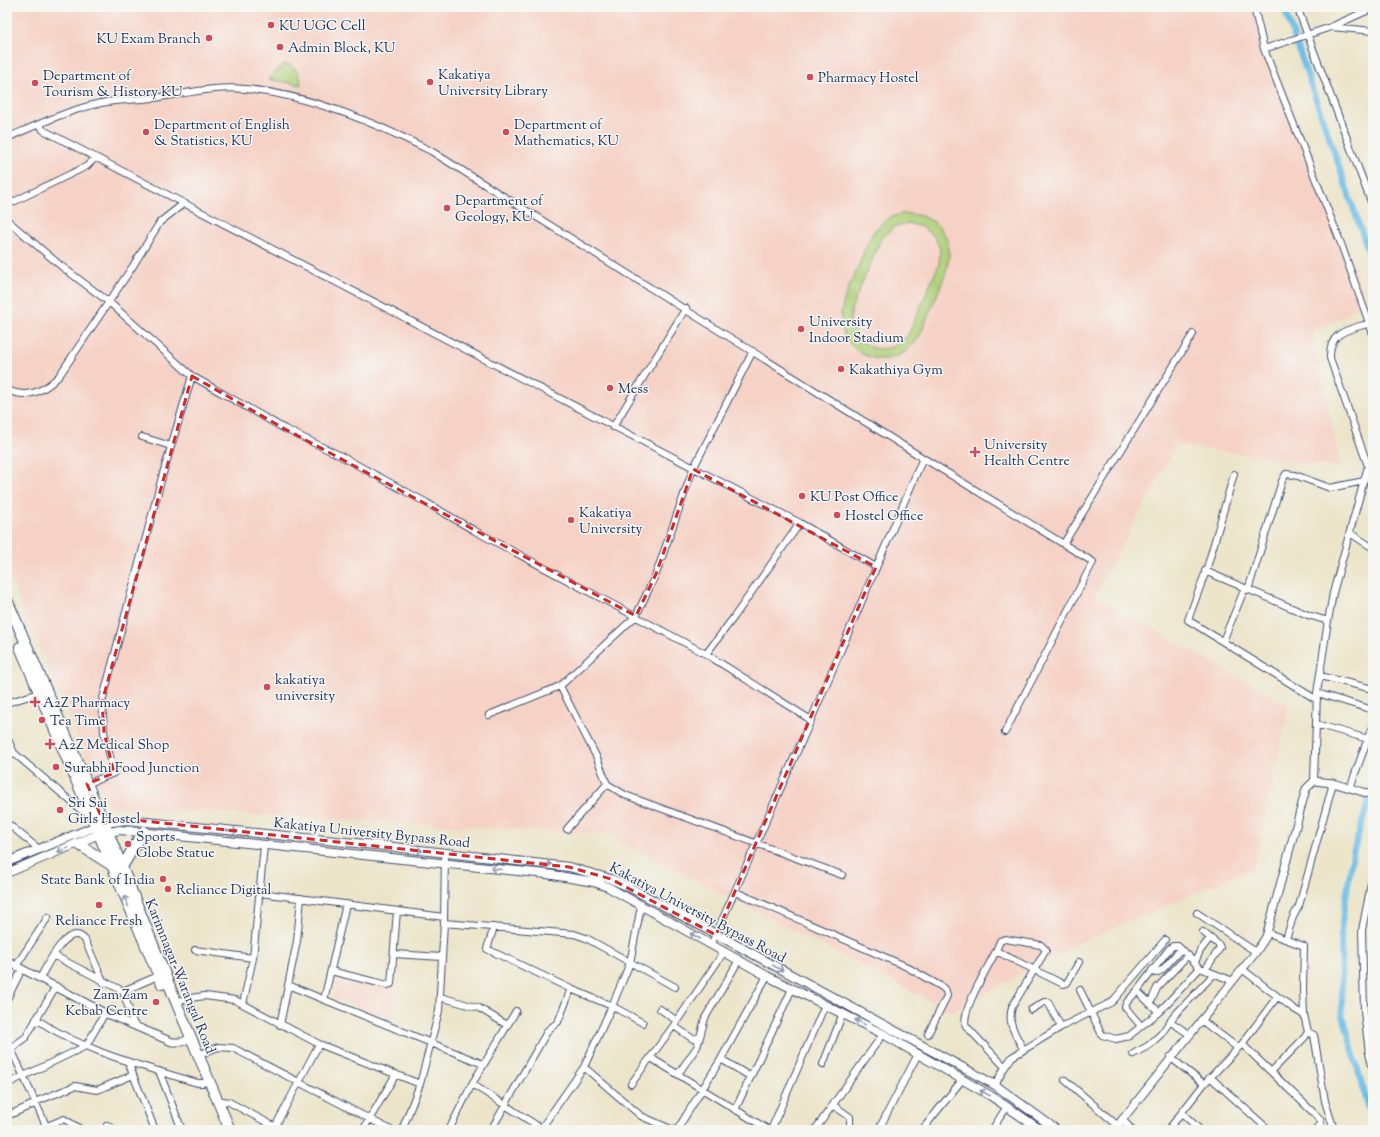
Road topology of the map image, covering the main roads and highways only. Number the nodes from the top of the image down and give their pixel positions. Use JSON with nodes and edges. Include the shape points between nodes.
{"nodes":[{"id":1,"x":7,"y":600,"type":"edge"},
{"id":2,"x":7,"y":618,"type":"edge"},
{"id":3,"x":99,"y":825,"type":"junction"},
{"id":4,"x":144,"y":831,"type":"junction"},
{"id":5,"x":78,"y":844,"type":"junction"},
{"id":6,"x":7,"y":862,"type":"edge"},
{"id":7,"x":117,"y":866,"type":"junction"},
{"id":8,"x":7,"y":872,"type":"edge"},
{"id":9,"x":188,"y":1039,"type":"junction"},
{"id":10,"x":223,"y":1130,"type":"edge"},
{"id":11,"x":230,"y":1130,"type":"edge"},
{"id":12,"x":1041,"y":1130,"type":"edge"},
{"id":13,"x":1057,"y":1130,"type":"edge"}],
"edges":[{"from":1,"to":3,"type":"highway","via":[[86,784]]},
{"from":2,"to":3,"type":"highway"},
{"from":3,"to":4,"type":"main road","name":"Kakatiya University Bypass Road","via":[[120,830]]},
{"from":3,"to":5,"type":"main road"},
{"from":3,"to":6,"type":"main road"},
{"from":3,"to":7,"type":"highway","name":"Karimnagar-Warangal Road"},
{"from":3,"to":13,"type":"main road","name":"Kakatiya University Bypass Road","one_way":true,"via":[[135,820],[569,867],[600,875],[629,888],[995,1085]]},
{"from":4,"to":7,"type":"highway"},
{"from":12,"to":4,"type":"main road","name":"Kakatiya University Bypass Road","one_way":true,"via":[[1007,1106],[883,1034],[767,976],[608,887],[594,882],[547,874],[264,846]]},
{"from":5,"to":7,"type":"highway"},
{"from":5,"to":8,"type":"main road","one_way":true},
{"from":7,"to":9,"type":"highway","name":"Karimnagar-Warangal Road","via":[[176,1002]]},
{"from":9,"to":7,"type":"highway","name":"Karimnagar-Warangal Road","one_way":true,"via":[[158,976]]},
{"from":9,"to":10,"type":"highway","name":"Karimnagar-Warangal Road"},
{"from":9,"to":11,"type":"highway","name":"Karimnagar-Warangal Road","via":[[198,1055]]}]}
